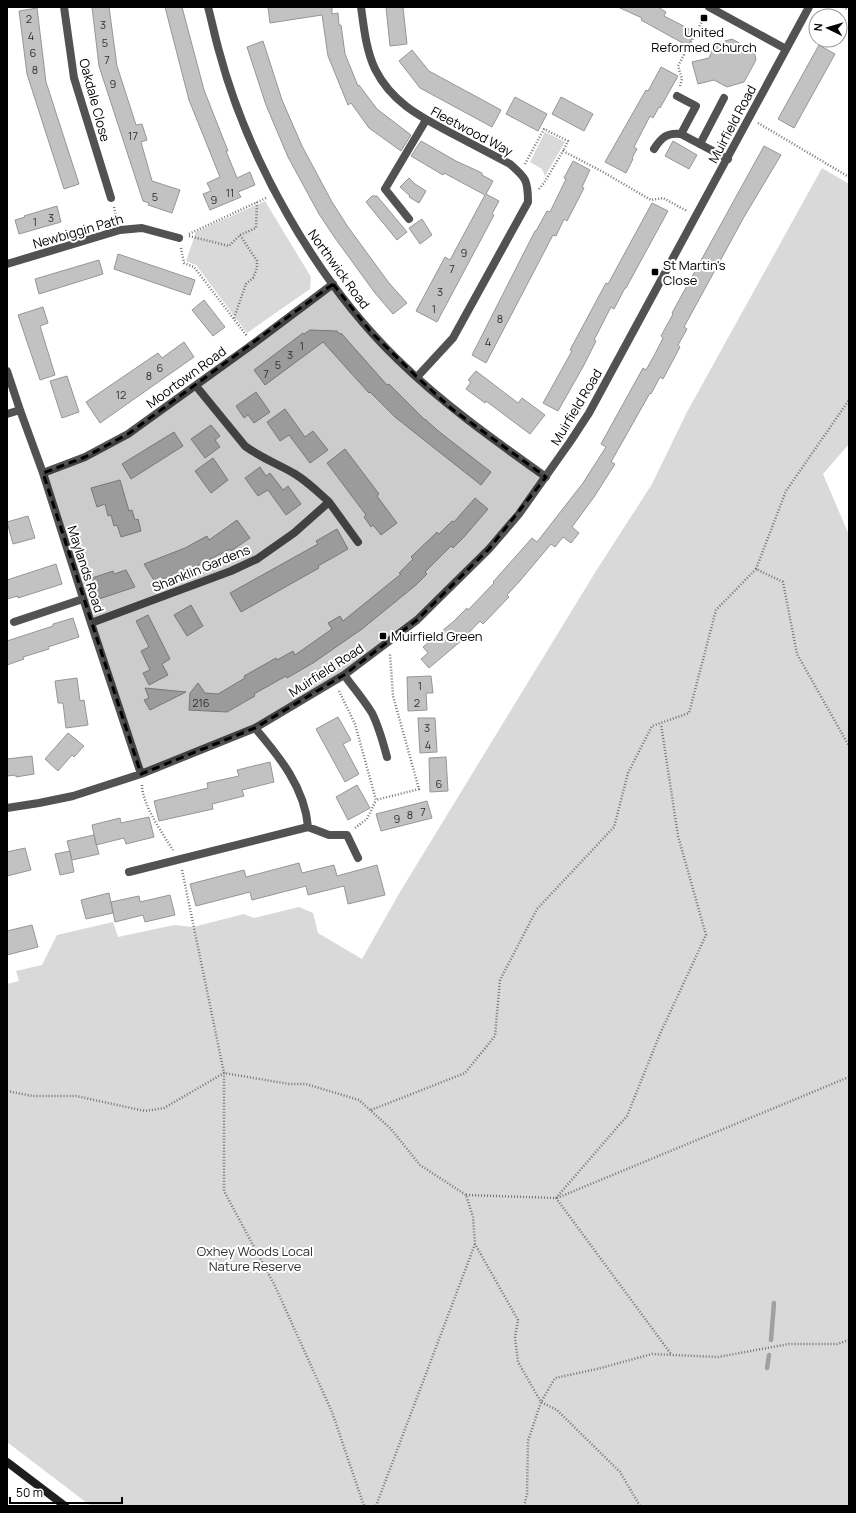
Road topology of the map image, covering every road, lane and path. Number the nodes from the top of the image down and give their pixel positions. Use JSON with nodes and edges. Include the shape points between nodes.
{"nodes":[{"id":1,"x":64,"y":7,"type":"edge"},
{"id":2,"x":208,"y":7,"type":"edge"},
{"id":3,"x":361,"y":7,"type":"edge"},
{"id":4,"x":809,"y":7,"type":"edge"},
{"id":5,"x":843,"y":7,"type":"edge"},
{"id":6,"x":708,"y":10,"type":"edge"},
{"id":7,"x":849,"y":10,"type":"edge"},
{"id":8,"x":786,"y":49,"type":"junction"},
{"id":9,"x":677,"y":96,"type":"joint"},
{"id":10,"x":724,"y":98,"type":"dead end"},
{"id":11,"x":749,"y":118,"type":"junction"},
{"id":12,"x":426,"y":120,"type":"junction"},
{"id":13,"x":681,"y":134,"type":"junction"},
{"id":14,"x":700,"y":144,"type":"junction"},
{"id":15,"x":654,"y":149,"type":"dead end"},
{"id":16,"x":563,"y":150,"type":"junction"},
{"id":17,"x":728,"y":159,"type":"junction"},
{"id":18,"x":521,"y":173,"type":"junction"},
{"id":19,"x":849,"y":177,"type":"edge"},
{"id":20,"x":276,"y":192,"type":"junction"},
{"id":21,"x":111,"y":198,"type":"joint"},
{"id":22,"x":258,"y":202,"type":"junction"},
{"id":23,"x":528,"y":202,"type":"junction"},
{"id":24,"x":696,"y":216,"type":"junction"},
{"id":25,"x":409,"y":219,"type":"dead end"},
{"id":26,"x":120,"y":230,"type":"junction"},
{"id":27,"x":240,"y":235,"type":"junction"},
{"id":28,"x":179,"y":238,"type":"joint"},
{"id":29,"x":7,"y":264,"type":"edge"},
{"id":30,"x":333,"y":284,"type":"junction"},
{"id":31,"x":234,"y":318,"type":"junction"},
{"id":32,"x":253,"y":344,"type":"junction"},
{"id":33,"x":7,"y":371,"type":"edge"},
{"id":34,"x":417,"y":377,"type":"junction"},
{"id":35,"x":196,"y":386,"type":"junction"},
{"id":36,"x":849,"y":400,"type":"edge"},
{"id":37,"x":20,"y":410,"type":"junction"},
{"id":38,"x":7,"y":414,"type":"edge"},
{"id":39,"x":43,"y":473,"type":"junction"},
{"id":40,"x":546,"y":477,"type":"junction"},
{"id":41,"x":329,"y":502,"type":"junction"},
{"id":42,"x":358,"y":542,"type":"dead end"},
{"id":43,"x":756,"y":569,"type":"junction"},
{"id":44,"x":83,"y":599,"type":"junction"},
{"id":45,"x":14,"y":622,"type":"dead end"},
{"id":46,"x":91,"y":623,"type":"junction"},
{"id":47,"x":344,"y":675,"type":"junction"},
{"id":48,"x":661,"y":724,"type":"dead end"},
{"id":49,"x":255,"y":728,"type":"junction"},
{"id":50,"x":849,"y":746,"type":"edge"},
{"id":51,"x":387,"y":757,"type":"dead end"},
{"id":52,"x":141,"y":774,"type":"junction"},
{"id":53,"x":376,"y":800,"type":"dead end"},
{"id":54,"x":7,"y":808,"type":"edge"},
{"id":55,"x":308,"y":827,"type":"junction"},
{"id":56,"x":347,"y":835,"type":"junction"},
{"id":57,"x":358,"y":858,"type":"dead end"},
{"id":58,"x":180,"y":860,"type":"junction"},
{"id":59,"x":129,"y":872,"type":"dead end"},
{"id":60,"x":224,"y":1073,"type":"junction"},
{"id":61,"x":849,"y":1077,"type":"edge"},
{"id":62,"x":7,"y":1091,"type":"edge"},
{"id":63,"x":371,"y":1110,"type":"junction"},
{"id":64,"x":466,"y":1195,"type":"junction"},
{"id":65,"x":556,"y":1198,"type":"junction"},
{"id":66,"x":475,"y":1244,"type":"junction"},
{"id":67,"x":849,"y":1340,"type":"edge"},
{"id":68,"x":671,"y":1354,"type":"junction"},
{"id":69,"x":541,"y":1402,"type":"junction"},
{"id":70,"x":7,"y":1462,"type":"edge"},
{"id":71,"x":65,"y":1506,"type":"edge"},
{"id":72,"x":364,"y":1506,"type":"edge"},
{"id":73,"x":376,"y":1506,"type":"edge"},
{"id":74,"x":524,"y":1506,"type":"edge"},
{"id":75,"x":640,"y":1506,"type":"edge"}],
"edges":[{"from":1,"to":21,"type":"street","name":"Oakdale Close","via":[[74,78]]},
{"from":2,"to":20,"type":"street","name":"Northwick Road","via":[[232,92],[261,163]]},
{"from":3,"to":12,"type":"street","name":"Fleetwood Way","via":[[365,36],[375,70],[394,96]]},
{"from":4,"to":8,"type":"street","name":"Muirfield Road"},
{"from":5,"to":7,"type":"path"},
{"from":6,"to":8,"type":"street"},
{"from":6,"to":9,"type":"path","via":[[678,66],[682,79]]},
{"from":8,"to":11,"type":"street","name":"Muirfield Road"},
{"from":9,"to":13,"type":"street","via":[[696,106]]},
{"from":10,"to":14,"type":"street"},
{"from":11,"to":17,"type":"street","name":"Muirfield Road"},
{"from":11,"to":19,"type":"path"},
{"from":12,"to":18,"type":"street","name":"Fleetwood Way","via":[[510,164]]},
{"from":12,"to":25,"type":"street","via":[[385,189]]},
{"from":13,"to":14,"type":"street"},
{"from":13,"to":15,"type":"street","via":[[674,133],[662,138]]},
{"from":14,"to":17,"type":"street"},
{"from":16,"to":18,"type":"path","via":[[568,141],[544,128]]},
{"from":16,"to":23,"type":"path","via":[[544,183]]},
{"from":16,"to":24,"type":"path","via":[[651,200],[663,198]]},
{"from":17,"to":24,"type":"street","name":"Muirfield Road"},
{"from":18,"to":23,"type":"street","name":"Fleetwood Way","via":[[528,188]]},
{"from":20,"to":22,"type":"path"},
{"from":20,"to":30,"type":"street","name":"Northwick Road","via":[[301,237]]},
{"from":21,"to":26,"type":"path"},
{"from":22,"to":27,"type":"path","via":[[256,228]]},
{"from":22,"to":27,"type":"path","via":[[186,235],[229,246]]},
{"from":23,"to":34,"type":"street","via":[[453,338]]},
{"from":24,"to":40,"type":"street","name":"Muirfield Road","via":[[589,413]]},
{"from":26,"to":28,"type":"street","name":"Newbiggin Path","via":[[142,228]]},
{"from":26,"to":29,"type":"street","name":"Newbiggin Path"},
{"from":27,"to":31,"type":"path","via":[[257,261],[258,268],[246,284]]},
{"from":28,"to":31,"type":"path","via":[[184,263],[194,267]]},
{"from":30,"to":32,"type":"street","name":"Moortown Road"},
{"from":30,"to":34,"type":"street","name":"Northwick Road","via":[[371,332]]},
{"from":31,"to":32,"type":"path"},
{"from":32,"to":35,"type":"street","name":"Moortown Road"},
{"from":33,"to":37,"type":"street","name":"Maylands Road"},
{"from":34,"to":40,"type":"street","name":"Northwick Road","via":[[458,413]]},
{"from":35,"to":39,"type":"street","name":"Moortown Road","via":[[128,434],[85,457]]},
{"from":35,"to":41,"type":"street","via":[[245,446],[311,484]]},
{"from":36,"to":43,"type":"path","via":[[786,491]]},
{"from":37,"to":38,"type":"street"},
{"from":37,"to":39,"type":"street","name":"Maylands Road"},
{"from":39,"to":44,"type":"street","name":"Maylands Road"},
{"from":40,"to":47,"type":"street","name":"Muirfield Road","via":[[489,550],[450,589],[417,620]]},
{"from":41,"to":42,"type":"street"},
{"from":41,"to":46,"type":"street","name":"Shanklin Gardens","via":[[294,533],[257,558],[231,571]]},
{"from":43,"to":50,"type":"path","via":[[784,582],[797,654]]},
{"from":43,"to":63,"type":"path","via":[[716,610],[689,713],[652,726],[628,773],[614,827],[537,909],[500,980],[495,1036],[465,1073]]},
{"from":44,"to":45,"type":"street"},
{"from":44,"to":46,"type":"street","name":"Maylands Road"},
{"from":46,"to":52,"type":"street","name":"Maylands Road"},
{"from":47,"to":49,"type":"street","name":"Muirfield Road"},
{"from":47,"to":51,"type":"street","via":[[372,714]]},
{"from":48,"to":65,"type":"path","via":[[678,836],[706,935],[660,1034],[627,1116]]},
{"from":49,"to":52,"type":"street","name":"Muirfield Road"},
{"from":49,"to":55,"type":"street","via":[[287,769],[307,812]]},
{"from":52,"to":54,"type":"street","name":"Muirfield Road","via":[[72,796]]},
{"from":52,"to":58,"type":"path","via":[[142,791],[156,823]]},
{"from":53,"to":56,"type":"path","via":[[367,819]]},
{"from":55,"to":56,"type":"street","via":[[329,834]]},
{"from":55,"to":58,"type":"street"},
{"from":56,"to":57,"type":"street"},
{"from":58,"to":59,"type":"street"},
{"from":58,"to":60,"type":"path"},
{"from":60,"to":62,"type":"path","via":[[164,1108],[145,1111],[76,1096],[33,1096]]},
{"from":60,"to":63,"type":"path","via":[[289,1084],[306,1084],[359,1100]]},
{"from":60,"to":72,"type":"path","via":[[224,1191],[275,1286],[332,1412]]},
{"from":61,"to":65,"type":"path"},
{"from":63,"to":64,"type":"path","via":[[391,1129],[420,1165]]},
{"from":64,"to":65,"type":"path"},
{"from":64,"to":66,"type":"path","via":[[473,1217]]},
{"from":65,"to":68,"type":"path"},
{"from":66,"to":69,"type":"path","via":[[518,1320],[515,1337],[518,1362]]},
{"from":66,"to":73,"type":"path"},
{"from":67,"to":68,"type":"path","via":[[837,1344],[789,1344],[718,1357]]},
{"from":68,"to":69,"type":"path","via":[[652,1354],[555,1378]]},
{"from":69,"to":74,"type":"path","via":[[528,1441]]},
{"from":69,"to":75,"type":"path","via":[[557,1410],[620,1472]]},
{"from":70,"to":71,"type":"street"}]}
